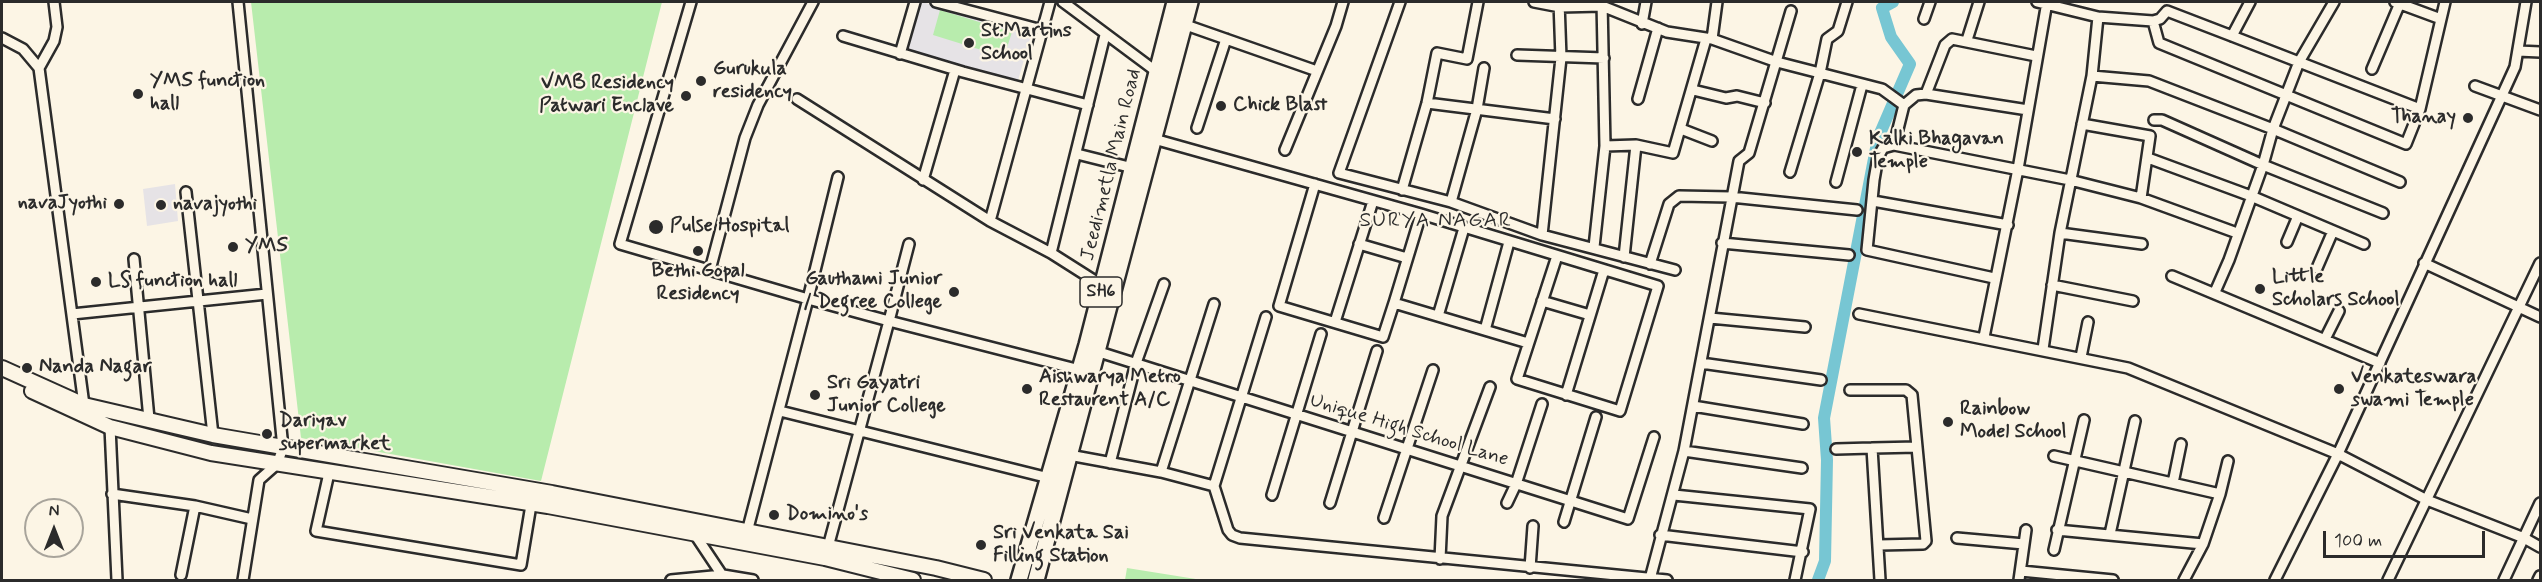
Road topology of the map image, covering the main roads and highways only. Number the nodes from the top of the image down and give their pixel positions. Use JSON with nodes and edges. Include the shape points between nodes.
{"nodes":[{"id":1,"x":1175,"y":2,"type":"edge"},
{"id":2,"x":1190,"y":2,"type":"edge"},
{"id":3,"x":1132,"y":200,"type":"junction"},
{"id":4,"x":1019,"y":580,"type":"edge"},
{"id":5,"x":1036,"y":580,"type":"edge"}],
"edges":[{"from":1,"to":3,"type":"main road","name":"Jeedimetla Main Road","number":"SH6","via":[[1133,168]]},
{"from":2,"to":3,"type":"main road","name":"Jeedimetla Main Road","number":"SH6","via":[[1154,139]]},
{"from":3,"to":4,"type":"main road","name":"Jeedimetla Main Road","number":"SH6","via":[[1103,285]]},
{"from":3,"to":5,"type":"main road","name":"Jeedimetla Main Road","number":"SH6"}]}
